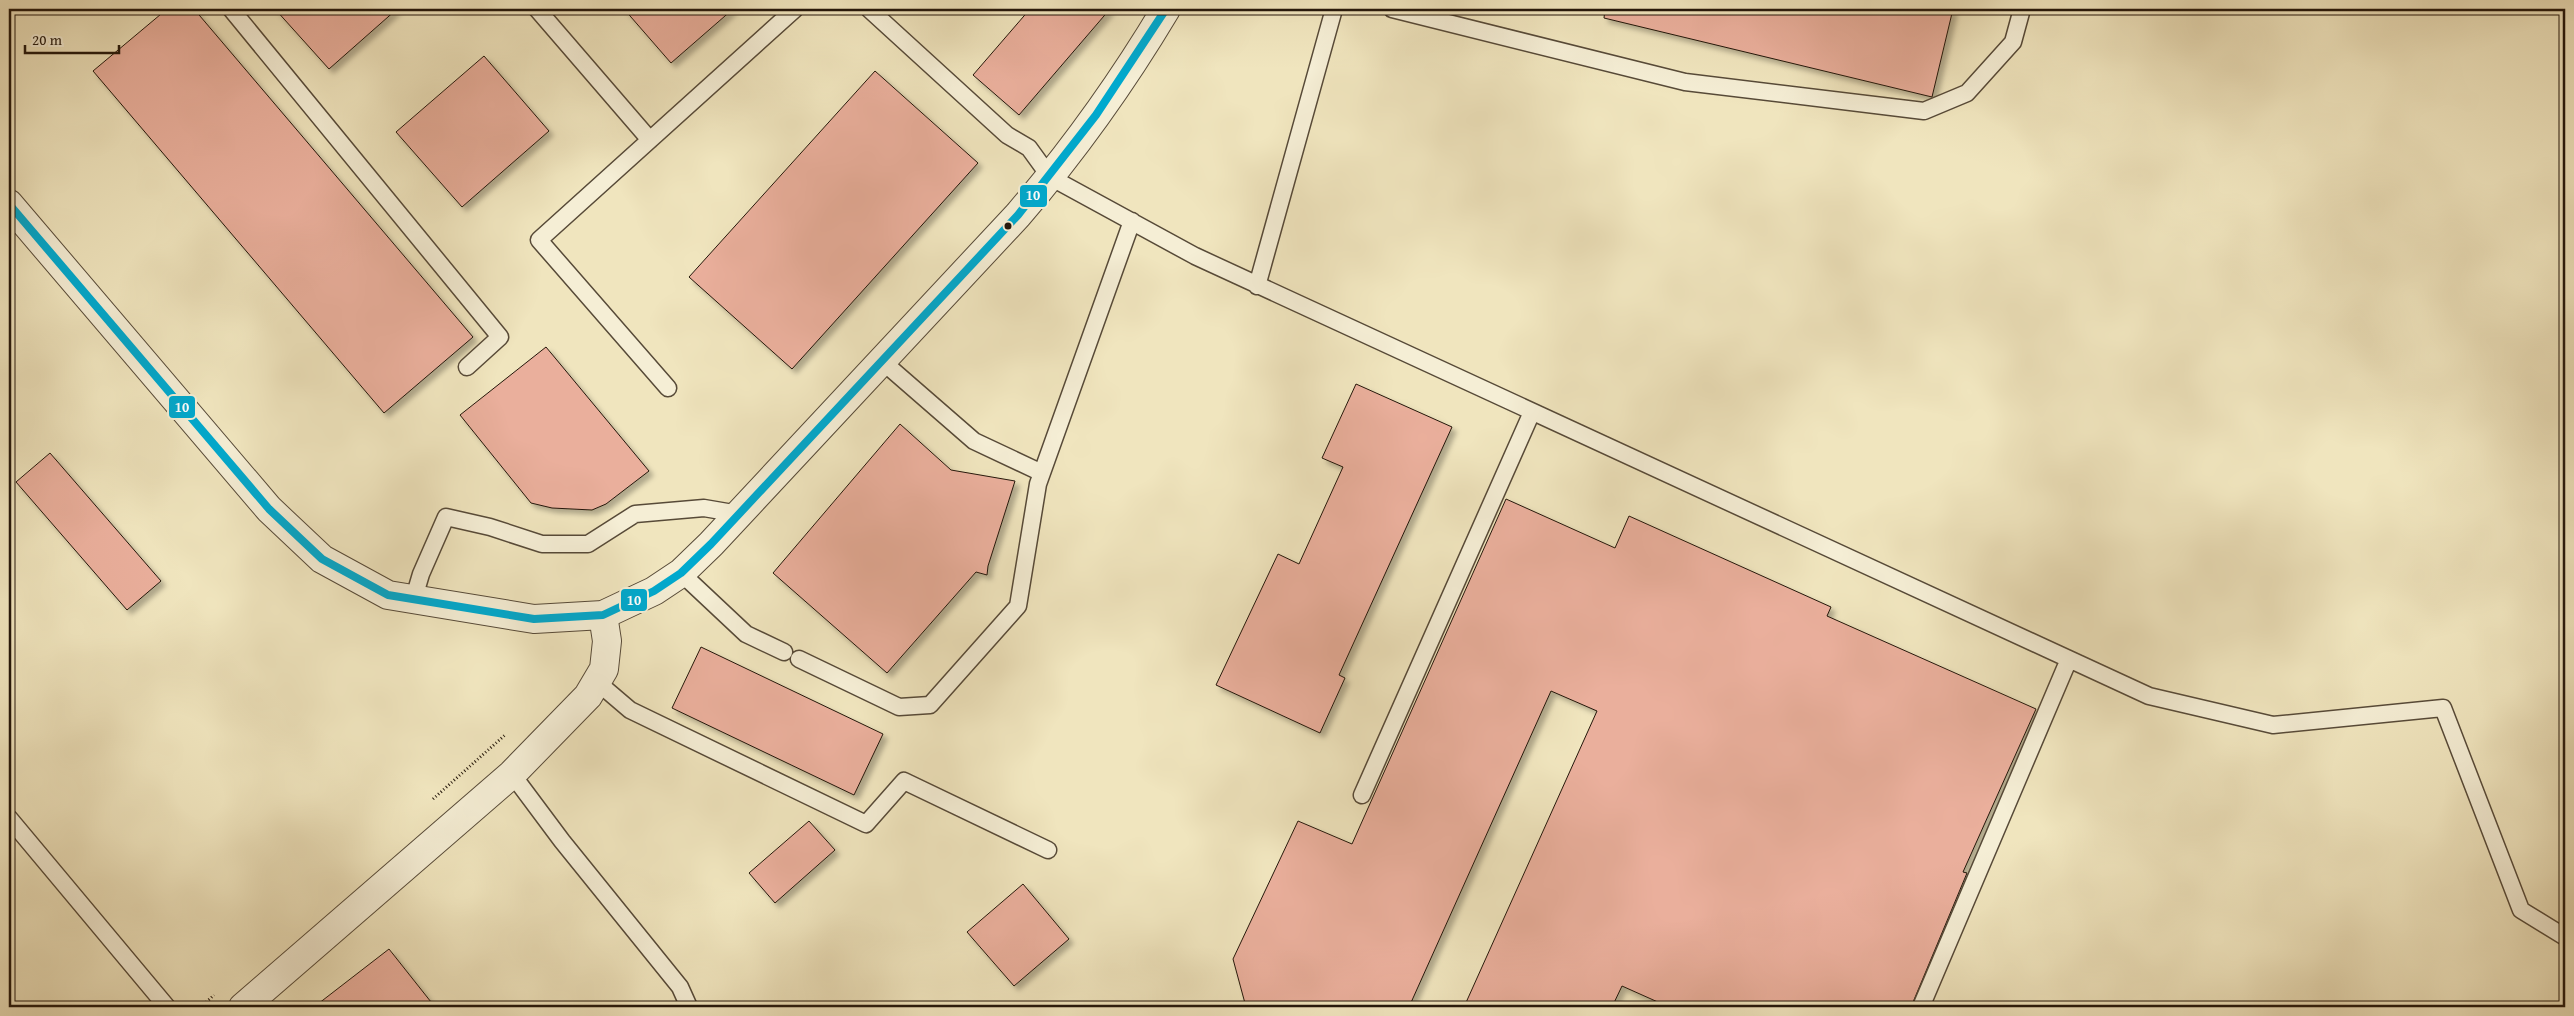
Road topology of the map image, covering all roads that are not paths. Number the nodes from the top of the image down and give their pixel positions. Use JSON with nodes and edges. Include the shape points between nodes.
{"nodes":[{"id":1,"x":230,"y":9,"type":"edge"},
{"id":2,"x":537,"y":9,"type":"edge"},
{"id":3,"x":794,"y":9,"type":"edge"},
{"id":4,"x":870,"y":9,"type":"edge"},
{"id":5,"x":1166,"y":9,"type":"edge"},
{"id":6,"x":1334,"y":9,"type":"edge"},
{"id":7,"x":1392,"y":9,"type":"edge"},
{"id":8,"x":2022,"y":9,"type":"edge"},
{"id":9,"x":650,"y":140,"type":"junction"},
{"id":10,"x":1050,"y":177,"type":"junction"},
{"id":11,"x":9,"y":204,"type":"edge"},
{"id":12,"x":1132,"y":221,"type":"junction"},
{"id":13,"x":1257,"y":286,"type":"junction"},
{"id":14,"x":882,"y":361,"type":"junction"},
{"id":15,"x":467,"y":367,"type":"dead end"},
{"id":16,"x":668,"y":388,"type":"dead end"},
{"id":17,"x":1532,"y":412,"type":"junction"},
{"id":18,"x":1042,"y":473,"type":"junction"},
{"id":19,"x":739,"y":514,"type":"junction"},
{"id":20,"x":681,"y":573,"type":"junction"},
{"id":21,"x":413,"y":601,"type":"junction"},
{"id":22,"x":604,"y":615,"type":"junction"},
{"id":23,"x":784,"y":652,"type":"dead end"},
{"id":24,"x":2069,"y":659,"type":"junction"},
{"id":25,"x":799,"y":660,"type":"dead end"},
{"id":26,"x":596,"y":681,"type":"junction"},
{"id":27,"x":512,"y":774,"type":"junction"},
{"id":28,"x":1362,"y":794,"type":"dead end"},
{"id":29,"x":9,"y":818,"type":"edge"},
{"id":30,"x":1048,"y":850,"type":"dead end"},
{"id":31,"x":2565,"y":937,"type":"edge"},
{"id":32,"x":167,"y":1007,"type":"edge"},
{"id":33,"x":243,"y":1007,"type":"edge"},
{"id":34,"x":689,"y":1007,"type":"edge"},
{"id":35,"x":1921,"y":1007,"type":"edge"}],
"edges":[{"from":1,"to":15,"type":"lane","via":[[500,337]]},
{"from":2,"to":9,"type":"lane"},
{"from":3,"to":9,"type":"lane"},
{"from":4,"to":10,"type":"lane","via":[[1007,135],[1029,148]]},
{"from":5,"to":10,"type":"street","via":[[1141,52]]},
{"from":6,"to":13,"type":"lane"},
{"from":7,"to":8,"type":"lane","via":[[1685,82],[1924,112],[1967,93],[2013,42]]},
{"from":9,"to":16,"type":"lane","via":[[539,240]]},
{"from":10,"to":12,"type":"lane"},
{"from":10,"to":14,"type":"street"},
{"from":11,"to":21,"type":"street","via":[[269,509],[322,558],[388,595]]},
{"from":12,"to":13,"type":"lane"},
{"from":12,"to":18,"type":"lane"},
{"from":13,"to":17,"type":"lane"},
{"from":14,"to":18,"type":"lane","via":[[974,441]]},
{"from":14,"to":19,"type":"street"},
{"from":17,"to":24,"type":"lane"},
{"from":17,"to":28,"type":"lane"},
{"from":18,"to":25,"type":"lane","via":[[1018,606],[930,705],[899,707]]},
{"from":19,"to":20,"type":"street"},
{"from":19,"to":21,"type":"lane","via":[[704,508],[635,514],[588,544],[542,544],[446,517]]},
{"from":20,"to":22,"type":"street","via":[[654,591]]},
{"from":20,"to":23,"type":"lane","via":[[746,634]]},
{"from":21,"to":22,"type":"street","via":[[534,619]]},
{"from":22,"to":26,"type":"street","via":[[607,641],[604,669]]},
{"from":24,"to":31,"type":"lane","via":[[2149,696],[2273,725],[2443,708],[2521,910]]},
{"from":24,"to":35,"type":"lane"},
{"from":26,"to":27,"type":"street","via":[[588,696]]},
{"from":26,"to":30,"type":"lane","via":[[630,710],[866,824],[904,781]]},
{"from":27,"to":33,"type":"street"},
{"from":27,"to":34,"type":"lane","via":[[680,987]]},
{"from":29,"to":32,"type":"lane"}]}
